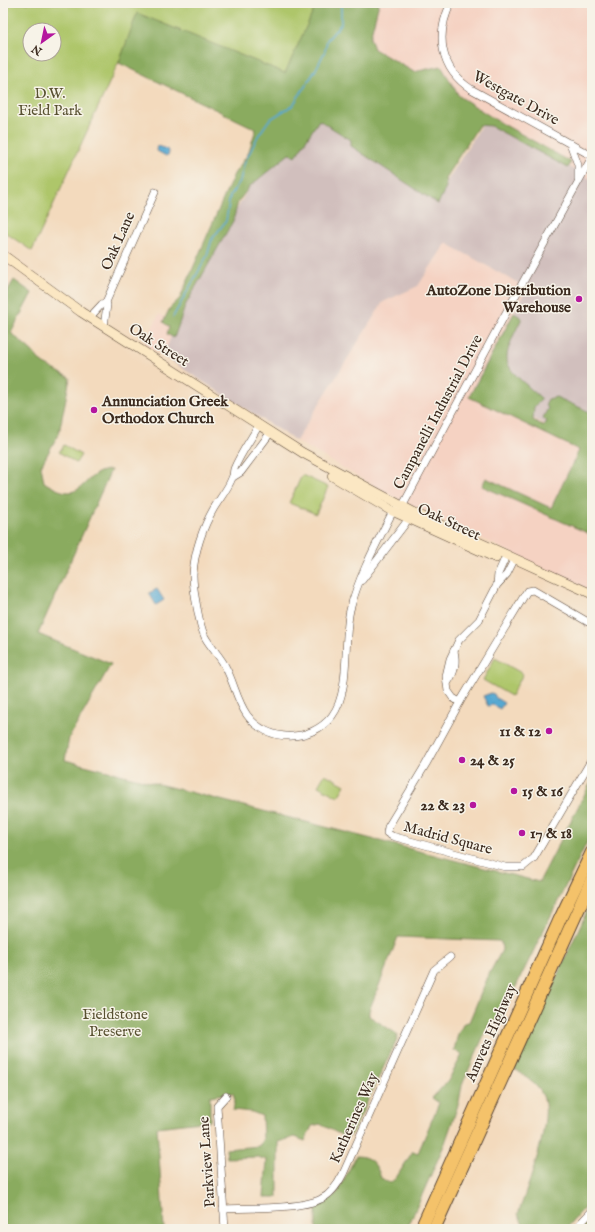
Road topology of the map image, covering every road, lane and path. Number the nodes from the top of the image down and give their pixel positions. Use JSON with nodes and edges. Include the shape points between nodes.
{"nodes":[{"id":1,"x":451,"y":3,"type":"edge"},
{"id":2,"x":569,"y":143,"type":"junction"},
{"id":3,"x":592,"y":156,"type":"edge"},
{"id":4,"x":578,"y":183,"type":"junction"},
{"id":5,"x":155,"y":192,"type":"dead end"},
{"id":6,"x":3,"y":255,"type":"edge"},
{"id":7,"x":106,"y":302,"type":"junction"},
{"id":8,"x":90,"y":317,"type":"junction"},
{"id":9,"x":104,"y":326,"type":"junction"},
{"id":10,"x":259,"y":425,"type":"junction"},
{"id":11,"x":271,"y":432,"type":"junction"},
{"id":12,"x":303,"y":453,"type":"junction"},
{"id":13,"x":234,"y":477,"type":"junction"},
{"id":14,"x":402,"y":506,"type":"junction"},
{"id":15,"x":393,"y":511,"type":"junction"},
{"id":16,"x":408,"y":518,"type":"junction"},
{"id":17,"x":509,"y":561,"type":"junction"},
{"id":18,"x":360,"y":582,"type":"junction"},
{"id":19,"x":592,"y":594,"type":"edge"},
{"id":20,"x":592,"y":600,"type":"edge"},
{"id":21,"x":592,"y":622,"type":"edge"},
{"id":22,"x":460,"y":702,"type":"junction"},
{"id":23,"x":592,"y":759,"type":"edge"},
{"id":24,"x":592,"y":852,"type":"edge"},
{"id":25,"x":592,"y":878,"type":"edge"},
{"id":26,"x":450,"y":957,"type":"dead end"},
{"id":27,"x":226,"y":1096,"type":"dead end"},
{"id":28,"x":223,"y":1209,"type":"junction"},
{"id":29,"x":592,"y":1211,"type":"edge"},
{"id":30,"x":578,"y":1227,"type":"edge"},
{"id":31,"x":225,"y":1229,"type":"edge"},
{"id":32,"x":421,"y":1229,"type":"edge"},
{"id":33,"x":434,"y":1229,"type":"edge"}],
"edges":[{"from":1,"to":2,"type":"street","name":"Westgate Drive","via":[[443,24],[442,44],[446,61],[456,77],[471,89]]},
{"from":2,"to":3,"type":"street","name":"Westgate Drive"},
{"from":2,"to":4,"type":"street","via":[[578,165]]},
{"from":3,"to":4,"type":"street","name":"Campanelli Industrial Drive"},
{"from":4,"to":14,"type":"street","name":"Campanelli Industrial Drive"},
{"from":5,"to":7,"type":"street","name":"Oak Lane"},
{"from":6,"to":8,"type":"main road","name":"Oak Street"},
{"from":7,"to":8,"type":"street","name":"Oak Lane"},
{"from":7,"to":9,"type":"street","name":"Oak Lane"},
{"from":8,"to":9,"type":"main road","name":"Oak Street"},
{"from":9,"to":10,"type":"main road","name":"Oak Street"},
{"from":10,"to":11,"type":"main road","name":"Oak Street"},
{"from":10,"to":13,"type":"street","via":[[235,467]]},
{"from":11,"to":12,"type":"main road","name":"Oak Street"},
{"from":11,"to":13,"type":"street","via":[[241,472]]},
{"from":12,"to":14,"type":"main road","name":"Oak Street"},
{"from":12,"to":15,"type":"main road","name":"Oak Street","via":[[329,474]]},
{"from":13,"to":18,"type":"street","via":[[206,524],[197,553],[194,580],[205,637],[225,665],[241,704],[254,722],[271,733],[294,737],[313,732],[332,716],[340,696],[344,675],[350,610]]},
{"from":14,"to":15,"type":"street"},
{"from":14,"to":16,"type":"street"},
{"from":14,"to":17,"type":"main road","name":"Oak Street"},
{"from":15,"to":16,"type":"main road","name":"Oak Street"},
{"from":15,"to":18,"type":"street","via":[[364,568]]},
{"from":16,"to":17,"type":"main road","name":"Oak Street"},
{"from":16,"to":18,"type":"street","via":[[395,539]]},
{"from":17,"to":19,"type":"main road","name":"Oak Street"},
{"from":17,"to":20,"type":"main road","name":"Oak Street"},
{"from":17,"to":22,"type":"street","via":[[498,574],[497,585],[479,620],[459,640],[450,659],[447,670],[450,695]]},
{"from":21,"to":22,"type":"street","name":"Madrid Square","via":[[533,590],[527,591]]},
{"from":22,"to":23,"type":"street","name":"Madrid Square","via":[[388,827],[387,832],[392,836],[505,867],[522,867],[534,858]]},
{"from":24,"to":32,"type":"highway","name":"Amvets Highway"},
{"from":25,"to":33,"type":"highway","name":"Amvets Highway"},
{"from":26,"to":28,"type":"street","name":"Katherines Way","via":[[434,970],[343,1174],[333,1189],[322,1198],[306,1204]]},
{"from":27,"to":28,"type":"street","name":"Parkview Lane","via":[[217,1106]]},
{"from":28,"to":31,"type":"street","name":"Parkview Lane"},
{"from":29,"to":30,"type":"street"}]}
